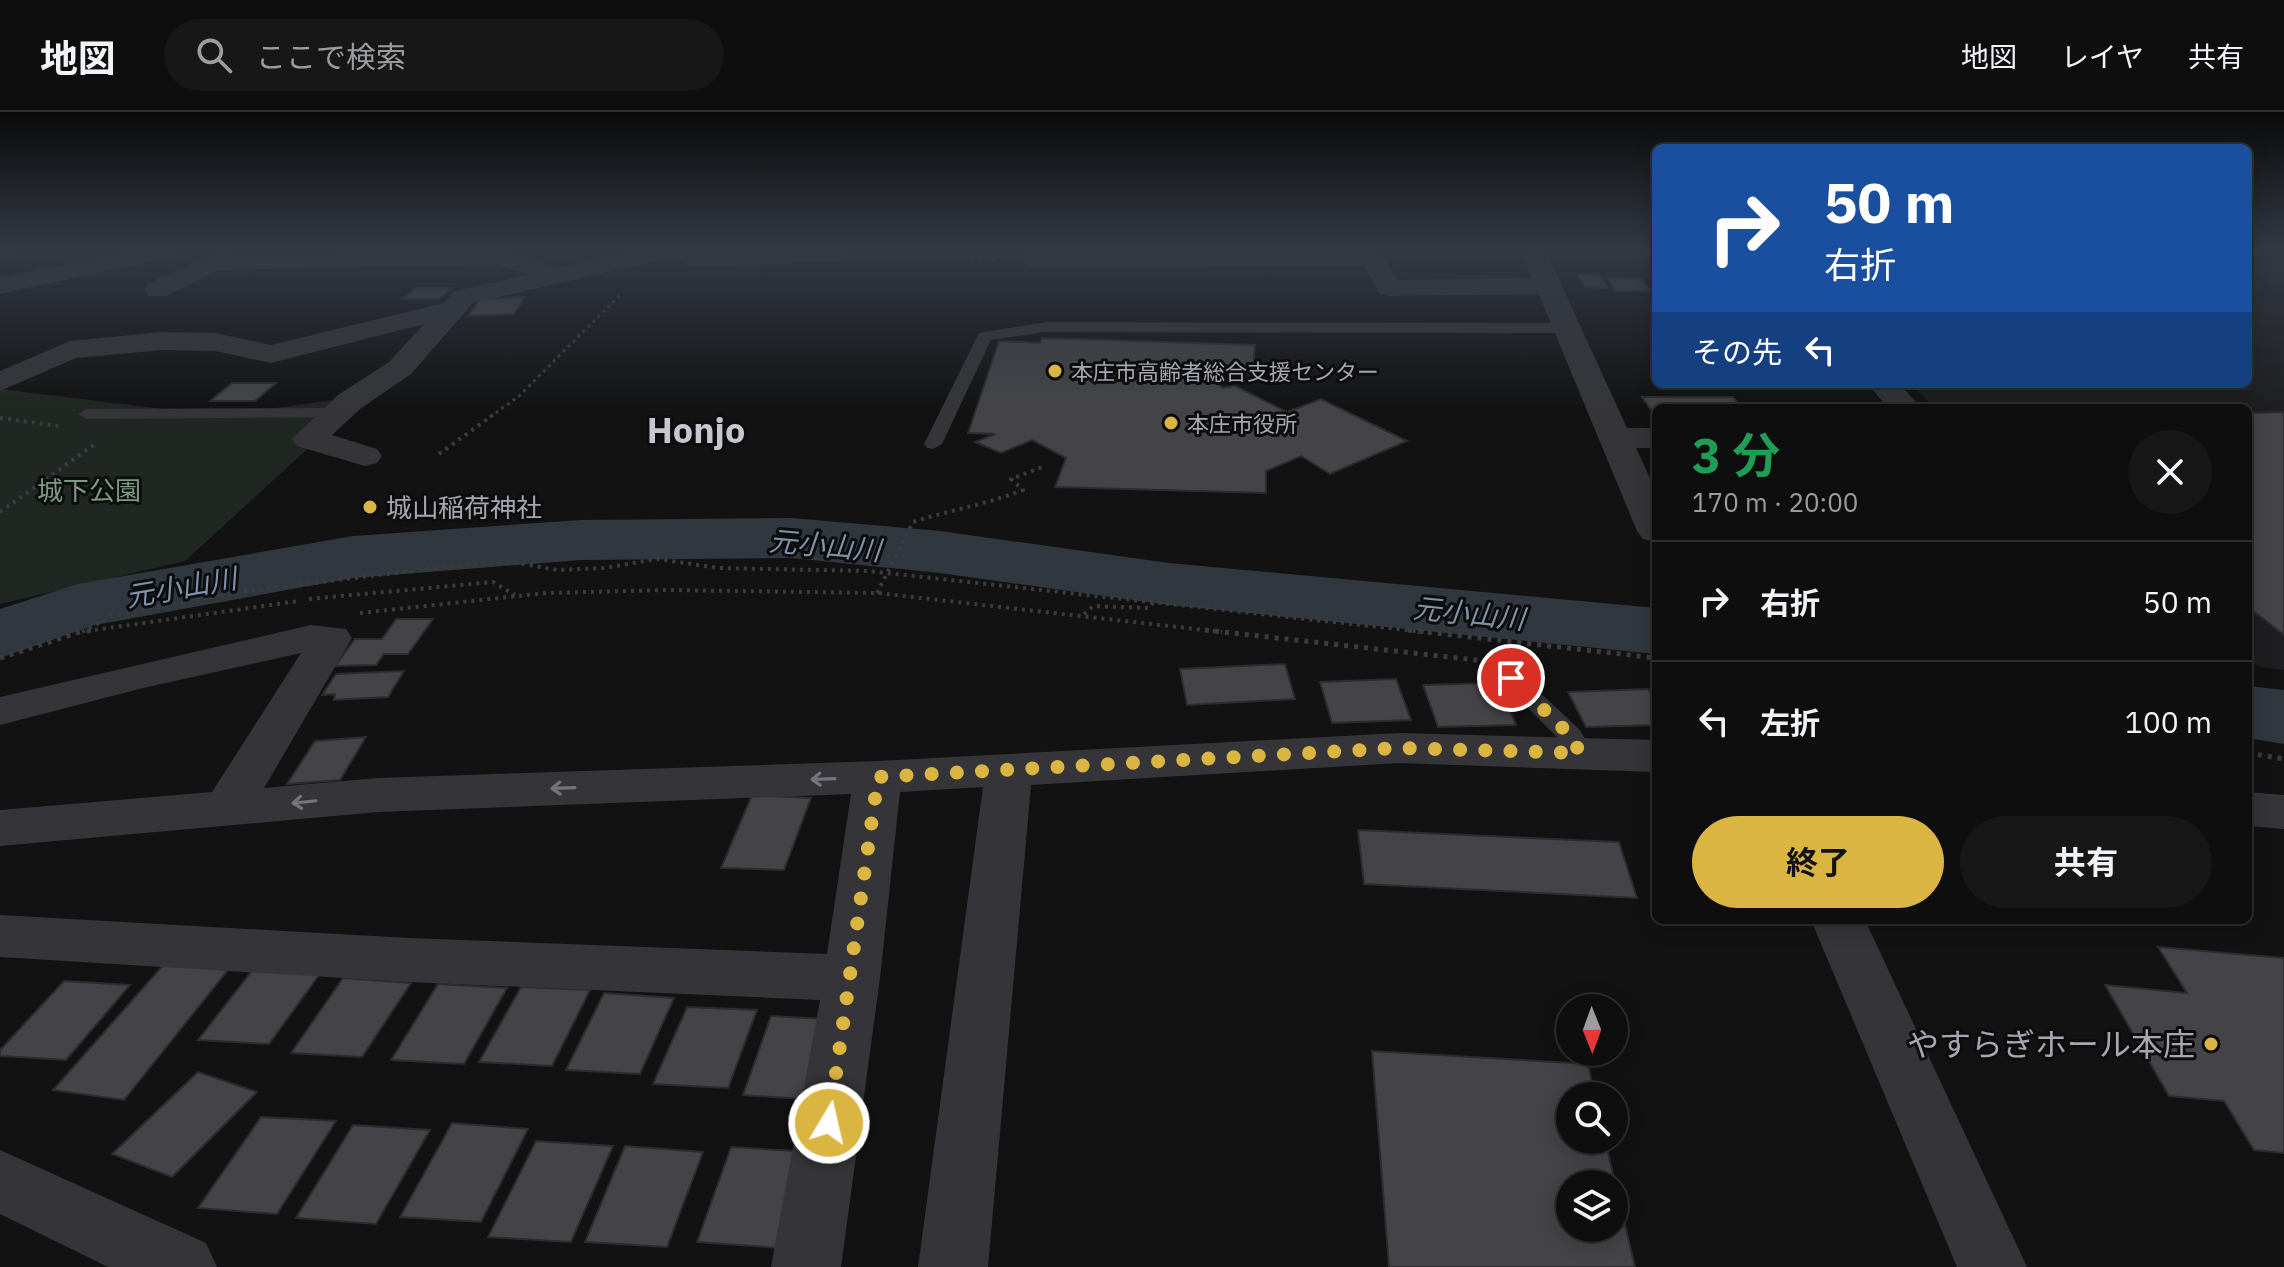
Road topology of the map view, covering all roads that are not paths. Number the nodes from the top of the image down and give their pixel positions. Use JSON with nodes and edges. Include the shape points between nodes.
{"nodes":[{"id":1,"x":458,"y":303,"type":"edge"},
{"id":2,"x":1557,"y":303,"type":"edge"},
{"id":3,"x":452,"y":309,"type":"junction"},
{"id":4,"x":1568,"y":328,"type":"junction"},
{"id":5,"x":0,"y":382,"type":"edge"},
{"id":6,"x":1887,"y":388,"type":"edge"},
{"id":7,"x":1901,"y":404,"type":"edge"},
{"id":8,"x":335,"y":413,"type":"junction"},
{"id":9,"x":87,"y":414,"type":"dead end"},
{"id":10,"x":1616,"y":438,"type":"junction"},
{"id":11,"x":1652,"y":438,"type":"edge"},
{"id":12,"x":933,"y":444,"type":"dead end"},
{"id":13,"x":365,"y":456,"type":"dead end"},
{"id":14,"x":1652,"y":522,"type":"edge"},
{"id":15,"x":1511,"y":678,"type":"road end"},
{"id":16,"x":0,"y":711,"type":"edge"},
{"id":17,"x":1580,"y":753,"type":"junction"},
{"id":18,"x":1652,"y":756,"type":"edge"},
{"id":19,"x":1009,"y":770,"type":"junction"},
{"id":20,"x":878,"y":777,"type":"junction"},
{"id":21,"x":2252,"y":809,"type":"edge"},
{"id":22,"x":226,"y":810,"type":"junction"},
{"id":23,"x":2284,"y":812,"type":"edge"},
{"id":24,"x":8,"y":836,"type":"edge"},
{"id":25,"x":1840,"y":924,"type":"edge"},
{"id":26,"x":0,"y":936,"type":"edge"},
{"id":27,"x":852,"y":978,"type":"junction"},
{"id":28,"x":0,"y":1181,"type":"edge"},
{"id":29,"x":182,"y":1267,"type":"edge"},
{"id":30,"x":806,"y":1267,"type":"edge"},
{"id":31,"x":953,"y":1267,"type":"edge"},
{"id":32,"x":1992,"y":1267,"type":"edge"}],
"edges":[{"from":1,"to":3,"type":"street"},
{"from":2,"to":4,"type":"street"},
{"from":3,"to":5,"type":"street","via":[[271,354],[215,342],[70,350]]},
{"from":3,"to":8,"type":"street","via":[[400,368]]},
{"from":4,"to":10,"type":"street"},
{"from":4,"to":12,"type":"lane","via":[[1046,327],[985,336]]},
{"from":6,"to":7,"type":"street"},
{"from":8,"to":9,"type":"lane"},
{"from":8,"to":13,"type":"street","via":[[309,439]]},
{"from":10,"to":11,"type":"street"},
{"from":10,"to":14,"type":"street"},
{"from":15,"to":17,"type":"lane","via":[[1571,736]]},
{"from":16,"to":22,"type":"street","via":[[141,675],[331,638]]},
{"from":17,"to":18,"type":"street"},
{"from":17,"to":19,"type":"street","via":[[1399,748]]},
{"from":19,"to":20,"type":"street"},
{"from":19,"to":31,"type":"street"},
{"from":20,"to":22,"type":"street","one_way":true,"via":[[378,795]]},
{"from":20,"to":27,"type":"street"},
{"from":21,"to":23,"type":"street"},
{"from":22,"to":24,"type":"street"},
{"from":25,"to":32,"type":"street"},
{"from":26,"to":27,"type":"street"},
{"from":27,"to":30,"type":"street"},
{"from":28,"to":29,"type":"street"}]}
